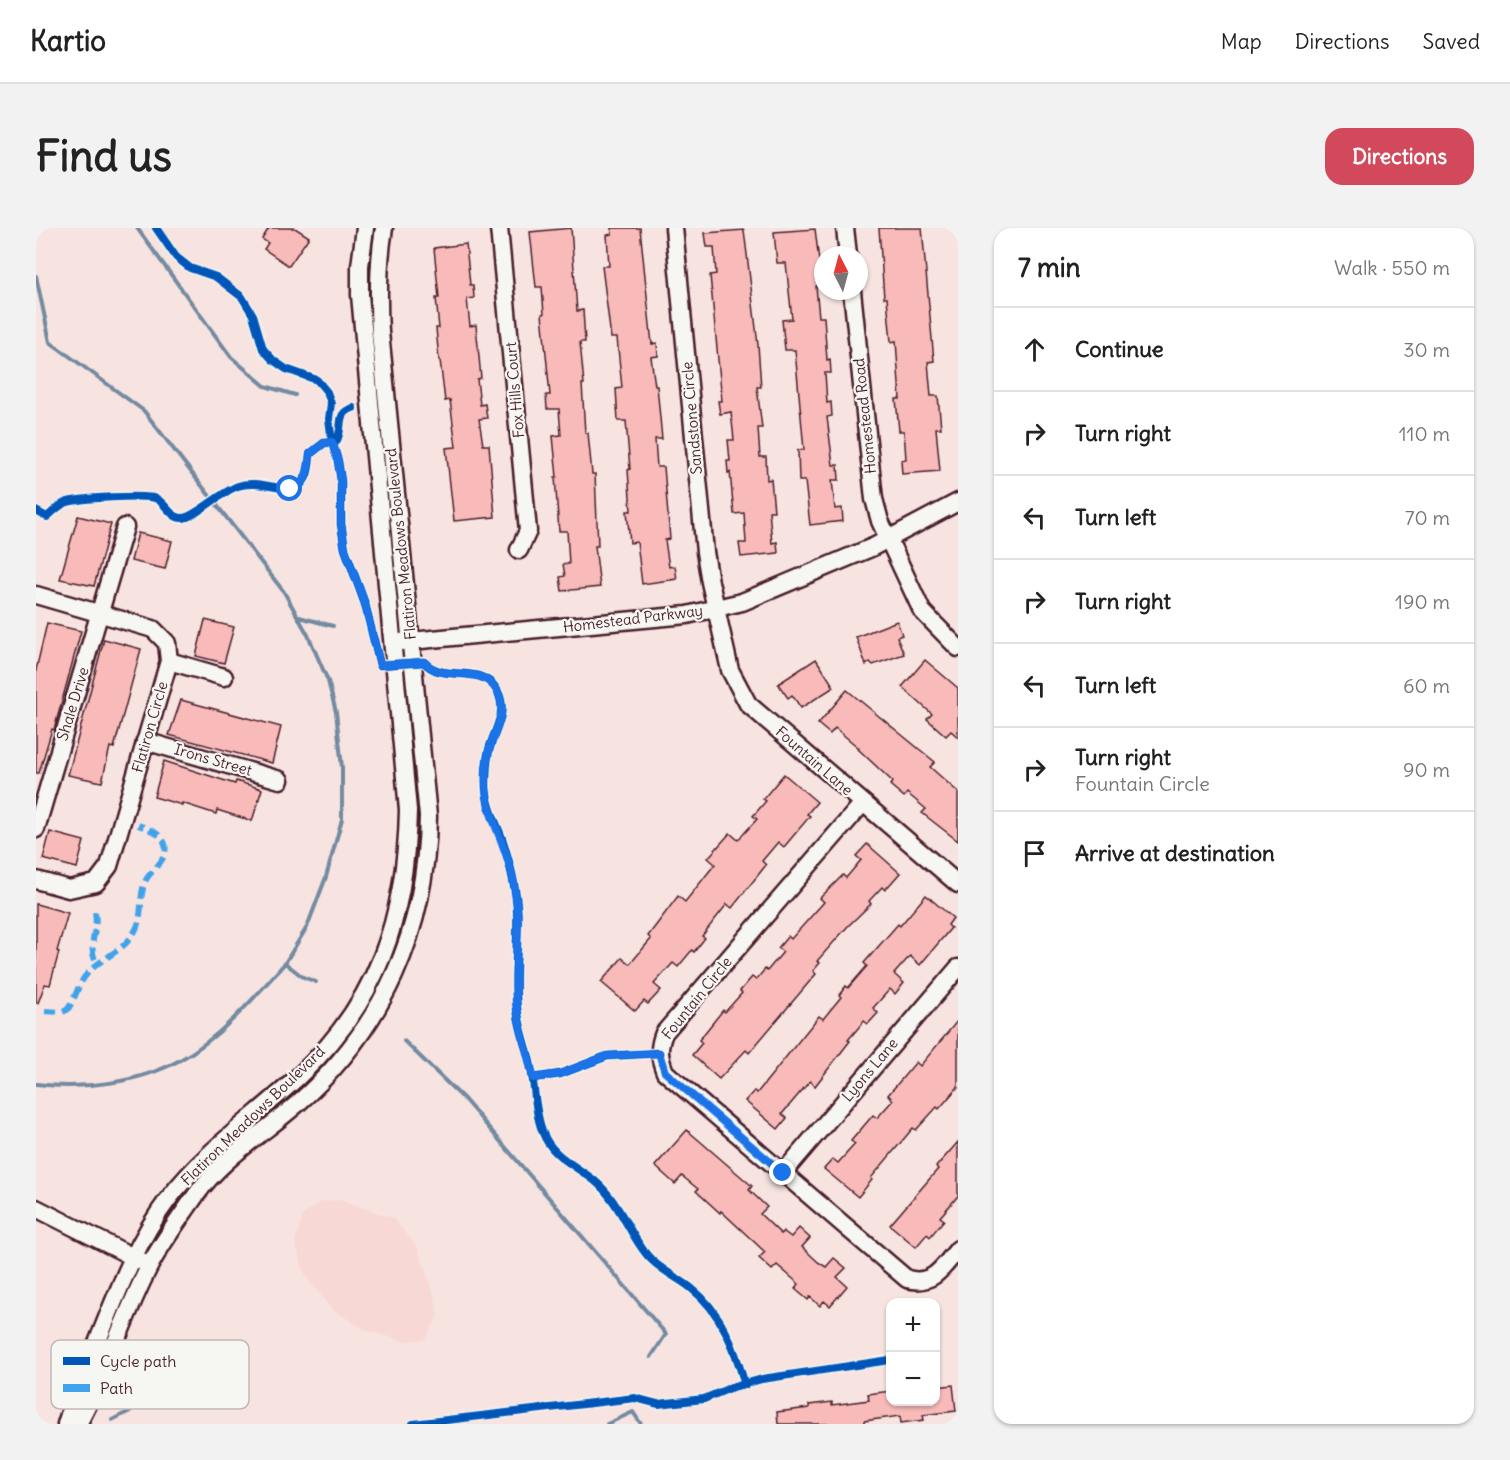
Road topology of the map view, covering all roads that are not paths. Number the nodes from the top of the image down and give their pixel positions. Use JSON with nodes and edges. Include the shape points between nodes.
{"nodes":[{"id":1,"x":366,"y":228,"type":"edge"},
{"id":2,"x":384,"y":228,"type":"edge"},
{"id":3,"x":499,"y":228,"type":"edge"},
{"id":4,"x":674,"y":228,"type":"edge"},
{"id":5,"x":845,"y":228,"type":"edge"},
{"id":6,"x":847,"y":246,"type":"edge"},
{"id":7,"x":853,"y":300,"type":"edge"},
{"id":8,"x":958,"y":502,"type":"edge"},
{"id":9,"x":125,"y":527,"type":"dead end"},
{"id":10,"x":889,"y":539,"type":"junction"},
{"id":11,"x":519,"y":550,"type":"dead end"},
{"id":12,"x":36,"y":595,"type":"edge"},
{"id":13,"x":715,"y":608,"type":"junction"},
{"id":14,"x":100,"y":614,"type":"junction"},
{"id":15,"x":411,"y":641,"type":"junction"},
{"id":16,"x":393,"y":643,"type":"junction"},
{"id":17,"x":958,"y":648,"type":"edge"},
{"id":18,"x":169,"y":662,"type":"junction"},
{"id":19,"x":224,"y":677,"type":"dead end"},
{"id":20,"x":146,"y":741,"type":"junction"},
{"id":21,"x":280,"y":780,"type":"dead end"},
{"id":22,"x":863,"y":803,"type":"junction"},
{"id":23,"x":36,"y":829,"type":"edge"},
{"id":24,"x":36,"y":880,"type":"edge"},
{"id":25,"x":958,"y":884,"type":"edge"},
{"id":26,"x":958,"y":968,"type":"edge"},
{"id":27,"x":783,"y":1173,"type":"junction"},
{"id":28,"x":36,"y":1208,"type":"edge"},
{"id":29,"x":958,"y":1249,"type":"edge"},
{"id":30,"x":133,"y":1257,"type":"junction"},
{"id":31,"x":150,"y":1266,"type":"junction"},
{"id":32,"x":99,"y":1340,"type":"edge"},
{"id":33,"x":116,"y":1340,"type":"edge"},
{"id":34,"x":72,"y":1409,"type":"edge"},
{"id":35,"x":85,"y":1409,"type":"edge"},
{"id":36,"x":66,"y":1424,"type":"edge"},
{"id":37,"x":78,"y":1424,"type":"edge"}],
"edges":[{"from":1,"to":16,"type":"street","name":"Flatiron Meadows Boulevard","via":[[360,295]]},
{"from":2,"to":15,"type":"street","name":"Flatiron Meadows Boulevard","via":[[378,292],[380,332]]},
{"from":3,"to":11,"type":"street","name":"Fox Hills Court","via":[[528,531]]},
{"from":4,"to":13,"type":"street","name":"Sandstone Circle","via":[[705,552]]},
{"from":5,"to":6,"type":"street"},
{"from":7,"to":10,"type":"street","name":"Homestead Road","via":[[874,499]]},
{"from":8,"to":10,"type":"street","name":"Homestead Parkway"},
{"from":9,"to":14,"type":"street","name":"Shale Drive"},
{"from":10,"to":13,"type":"street","name":"Homestead Parkway","via":[[742,602]]},
{"from":10,"to":17,"type":"street","via":[[922,611]]},
{"from":12,"to":14,"type":"street","name":"Flatiron Circle"},
{"from":13,"to":15,"type":"street","name":"Homestead Parkway","via":[[687,615]]},
{"from":13,"to":22,"type":"street","name":"Fountain Lane","via":[[730,670],[748,704]]},
{"from":14,"to":18,"type":"street","name":"Flatiron Circle","via":[[153,629],[167,643]]},
{"from":14,"to":23,"type":"street","name":"Shale Drive"},
{"from":15,"to":16,"type":"street","name":"Homestead Parkway"},
{"from":15,"to":31,"type":"street","name":"Flatiron Meadows Boulevard","via":[[427,835],[420,902],[400,964],[375,1013],[335,1066],[298,1103],[226,1162],[198,1192]]},
{"from":16,"to":30,"type":"street","name":"Flatiron Meadows Boulevard","via":[[408,851],[395,919],[376,970],[345,1025],[321,1055],[196,1167],[169,1198]]},
{"from":18,"to":19,"type":"street"},
{"from":18,"to":20,"type":"street","name":"Flatiron Circle"},
{"from":20,"to":21,"type":"street","name":"Irons Street"},
{"from":20,"to":24,"type":"street","name":"Flatiron Circle","via":[[109,866],[96,883],[69,889]]},
{"from":22,"to":25,"type":"street","name":"Fountain Lane"},
{"from":22,"to":27,"type":"street","name":"Fountain Circle","via":[[664,1033],[659,1045],[665,1072]]},
{"from":26,"to":27,"type":"street","name":"Lyons Lane"},
{"from":27,"to":29,"type":"street","name":"Fountain Circle","via":[[907,1279],[919,1282],[933,1277]]},
{"from":28,"to":30,"type":"street"},
{"from":30,"to":31,"type":"street"},
{"from":30,"to":32,"type":"street","name":"Flatiron Meadows Boulevard"},
{"from":31,"to":33,"type":"street","name":"Flatiron Meadows Boulevard"},
{"from":34,"to":36,"type":"street","name":"Flatiron Meadows Boulevard"},
{"from":35,"to":37,"type":"street","name":"Flatiron Meadows Boulevard"}]}
